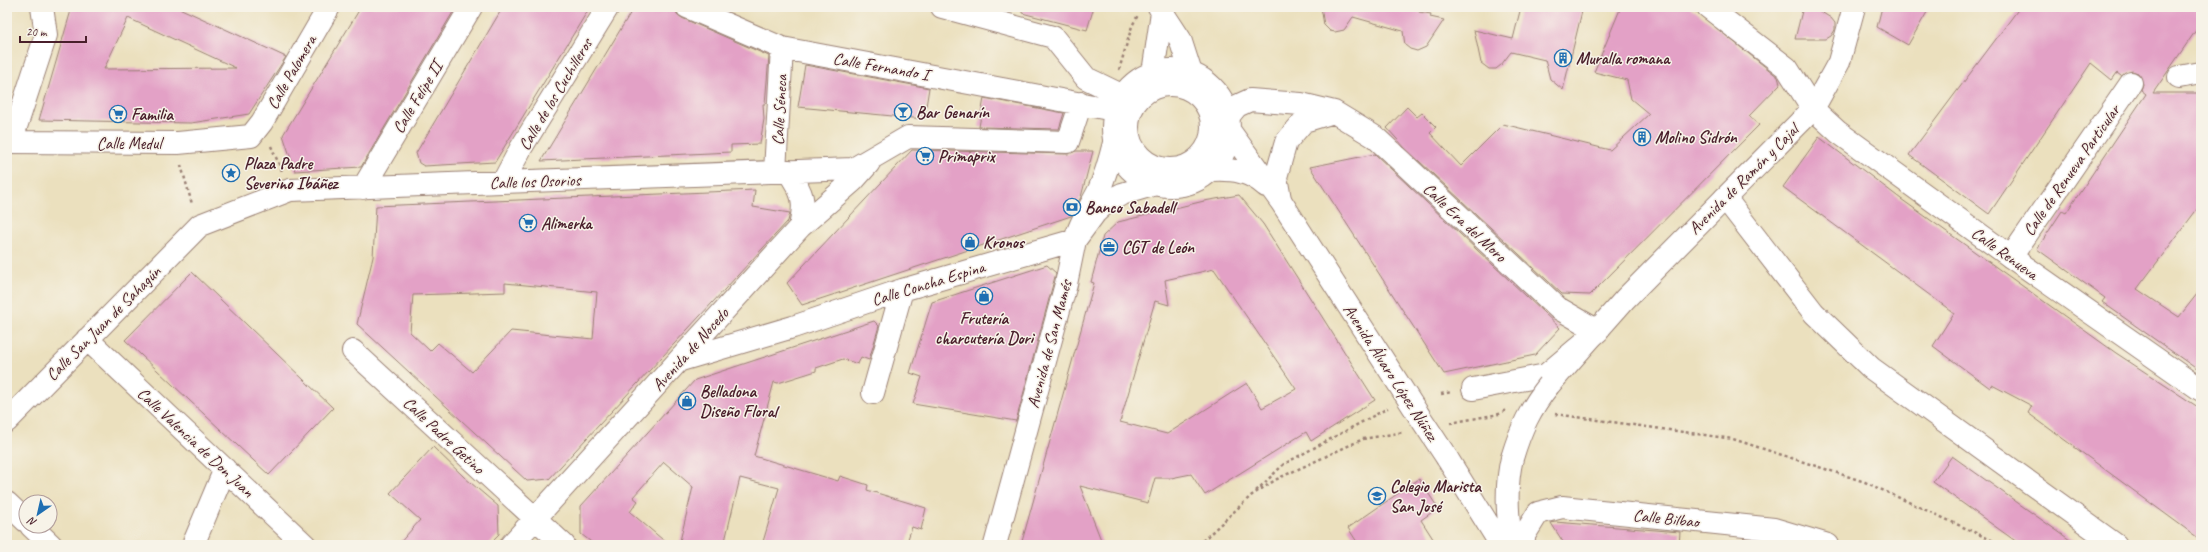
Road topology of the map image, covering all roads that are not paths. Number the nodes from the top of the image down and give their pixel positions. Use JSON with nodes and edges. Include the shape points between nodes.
{"nodes":[{"id":1,"x":42,"y":7,"type":"edge"},
{"id":2,"x":329,"y":7,"type":"edge"},
{"id":3,"x":471,"y":7,"type":"edge"},
{"id":4,"x":608,"y":7,"type":"edge"},
{"id":5,"x":688,"y":7,"type":"edge"},
{"id":6,"x":942,"y":7,"type":"edge"},
{"id":7,"x":1708,"y":7,"type":"edge"},
{"id":8,"x":1854,"y":7,"type":"edge"},
{"id":9,"x":1161,"y":10,"type":"edge"},
{"id":10,"x":782,"y":48,"type":"junction"},
{"id":11,"x":1153,"y":73,"type":"junction"},
{"id":12,"x":1191,"y":73,"type":"junction"},
{"id":13,"x":2201,"y":73,"type":"edge"},
{"id":14,"x":2179,"y":76,"type":"dead end"},
{"id":15,"x":2131,"y":83,"type":"dead end"},
{"id":16,"x":1081,"y":103,"type":"junction"},
{"id":17,"x":1118,"y":103,"type":"junction"},
{"id":18,"x":1813,"y":109,"type":"junction"},
{"id":19,"x":1334,"y":112,"type":"junction"},
{"id":20,"x":1223,"y":128,"type":"junction"},
{"id":21,"x":257,"y":129,"type":"joint"},
{"id":22,"x":9,"y":142,"type":"edge"},
{"id":23,"x":1114,"y":143,"type":"junction"},
{"id":24,"x":878,"y":154,"type":"junction"},
{"id":25,"x":1212,"y":170,"type":"junction"},
{"id":26,"x":782,"y":171,"type":"junction"},
{"id":27,"x":503,"y":182,"type":"junction"},
{"id":28,"x":1156,"y":184,"type":"junction"},
{"id":29,"x":363,"y":188,"type":"junction"},
{"id":30,"x":1725,"y":198,"type":"junction"},
{"id":31,"x":1280,"y":199,"type":"junction"},
{"id":32,"x":200,"y":225,"type":"joint"},
{"id":33,"x":800,"y":227,"type":"junction"},
{"id":34,"x":1075,"y":240,"type":"junction"},
{"id":35,"x":2011,"y":258,"type":"junction"},
{"id":36,"x":902,"y":290,"type":"junction"},
{"id":37,"x":1598,"y":331,"type":"junction"},
{"id":38,"x":87,"y":339,"type":"junction"},
{"id":39,"x":354,"y":351,"type":"dead end"},
{"id":40,"x":681,"y":360,"type":"junction"},
{"id":41,"x":1473,"y":389,"type":"dead end"},
{"id":42,"x":2201,"y":390,"type":"edge"},
{"id":43,"x":873,"y":393,"type":"dead end"},
{"id":44,"x":7,"y":421,"type":"edge"},
{"id":45,"x":224,"y":469,"type":"junction"},
{"id":46,"x":7,"y":504,"type":"edge"},
{"id":47,"x":18,"y":514,"type":"edge"},
{"id":48,"x":535,"y":519,"type":"junction"},
{"id":49,"x":39,"y":534,"type":"edge"},
{"id":50,"x":1770,"y":537,"type":"edge"},
{"id":51,"x":51,"y":545,"type":"edge"},
{"id":52,"x":193,"y":545,"type":"edge"},
{"id":53,"x":305,"y":545,"type":"edge"},
{"id":54,"x":511,"y":545,"type":"edge"},
{"id":55,"x":564,"y":545,"type":"edge"},
{"id":56,"x":994,"y":545,"type":"edge"},
{"id":57,"x":1501,"y":545,"type":"edge"},
{"id":58,"x":1512,"y":545,"type":"edge"},
{"id":59,"x":1522,"y":545,"type":"edge"},
{"id":60,"x":1828,"y":545,"type":"edge"},
{"id":61,"x":2116,"y":545,"type":"edge"}],
"edges":[{"from":1,"to":22,"type":"street","via":[[46,35]]},
{"from":2,"to":21,"type":"street","name":"Calle Palomera"},
{"from":3,"to":29,"type":"street","name":"Calle Felipe II"},
{"from":4,"to":27,"type":"street","name":"Calle de los Cuchilleros","via":[[521,148]]},
{"from":5,"to":10,"type":"street","name":"Calle Fernando I"},
{"from":6,"to":17,"type":"street","via":[[1053,37],[1086,78]]},
{"from":7,"to":18,"type":"street","name":"Calle Renueva","via":[[1787,68]]},
{"from":8,"to":18,"type":"street","name":"Avenida de Ramón y Cajal","via":[[1839,62]]},
{"from":9,"to":11,"type":"street"},
{"from":9,"to":12,"type":"street","via":[[1180,39]]},
{"from":10,"to":16,"type":"street","name":"Calle Fernando I"},
{"from":10,"to":26,"type":"street","name":"Calle Séneca"},
{"from":11,"to":12,"type":"street","via":[[1168,69]]},
{"from":11,"to":17,"type":"street","via":[[1145,75]]},
{"from":12,"to":20,"type":"street","via":[[1212,86],[1222,100]]},
{"from":13,"to":14,"type":"street"},
{"from":15,"to":35,"type":"street","name":"Calle de Renueva Particular"},
{"from":16,"to":17,"type":"street","name":"Calle Fernando I"},
{"from":16,"to":24,"type":"street","name":"Calle los Osorios","via":[[1068,142],[908,138]]},
{"from":17,"to":23,"type":"street","via":[[1112,130]]},
{"from":18,"to":30,"type":"street","name":"Avenida de Ramón y Cajal"},
{"from":18,"to":35,"type":"street","name":"Calle Renueva","via":[[1838,132]]},
{"from":19,"to":20,"type":"street","name":"Calle Era del Moro","via":[[1301,104],[1250,100],[1237,106]]},
{"from":19,"to":31,"type":"street","via":[[1304,121],[1286,142],[1276,176]]},
{"from":19,"to":37,"type":"street","name":"Calle Era del Moro","via":[[1374,137],[1558,308]]},
{"from":20,"to":25,"type":"street","via":[[1227,144]]},
{"from":20,"to":31,"type":"street","name":"Avenida Álvaro López Núñez"},
{"from":21,"to":22,"type":"street","name":"Calle Medul","via":[[178,143]]},
{"from":23,"to":28,"type":"street","via":[[1129,169],[1141,179]]},
{"from":23,"to":34,"type":"street","via":[[1108,168],[1080,223]]},
{"from":24,"to":26,"type":"street","name":"Calle los Osorios","via":[[853,169]]},
{"from":24,"to":33,"type":"street","name":"Avenida de Nocedo","via":[[854,181]]},
{"from":25,"to":28,"type":"street","via":[[1200,179],[1186,184]]},
{"from":25,"to":31,"type":"street","name":"Avenida Álvaro López Núñez","via":[[1232,169],[1247,173],[1258,179]]},
{"from":26,"to":27,"type":"street","name":"Calle los Osorios"},
{"from":26,"to":33,"type":"street","via":[[797,183],[804,206]]},
{"from":27,"to":29,"type":"street","name":"Calle los Osorios"},
{"from":28,"to":34,"type":"street","name":"Avenida de San Mamés","via":[[1122,194],[1107,202]]},
{"from":29,"to":32,"type":"street","name":"Calle los Osorios","via":[[286,191]]},
{"from":30,"to":37,"type":"street","name":"Avenida de Ramón y Cajal","via":[[1625,299]]},
{"from":30,"to":61,"type":"street","via":[[1814,313],[1871,368]]},
{"from":31,"to":57,"type":"street","name":"Avenida Álvaro López Núñez","bridge":true,"via":[[1413,422],[1447,458]]},
{"from":32,"to":38,"type":"street","name":"Calle San Juan de Sahagún"},
{"from":33,"to":40,"type":"street","name":"Avenida de Nocedo"},
{"from":34,"to":36,"type":"street","name":"Calle Concha Espina"},
{"from":34,"to":56,"type":"street","name":"Avenida de San Mamés","via":[[1066,284]]},
{"from":35,"to":42,"type":"street","name":"Calle Renueva"},
{"from":36,"to":40,"type":"street","name":"Calle Concha Espina","via":[[793,327]]},
{"from":36,"to":43,"type":"street"},
{"from":37,"to":41,"type":"street","name":"Avenida de Ramón y Cajal","via":[[1546,375]]},
{"from":37,"to":58,"type":"street","name":"Avenida de Ramón y Cajal","bridge":true,"via":[[1548,385],[1530,409],[1519,433],[1508,475],[1507,517]]},
{"from":38,"to":44,"type":"street","name":"Calle San Juan de Sahagún"},
{"from":38,"to":45,"type":"street","name":"Calle Valencia de Don Juan"},
{"from":39,"to":48,"type":"street","name":"Calle Padre Getino"},
{"from":40,"to":48,"type":"street","name":"Avenida de Nocedo"},
{"from":45,"to":52,"type":"street"},
{"from":45,"to":53,"type":"street","name":"Calle Valencia de Don Juan"},
{"from":46,"to":47,"type":"street"},
{"from":48,"to":54,"type":"street","name":"Avenida de Nocedo"},
{"from":48,"to":55,"type":"street","name":"Calle Padre Getino"},
{"from":49,"to":51,"type":"street"},
{"from":50,"to":59,"type":"street","name":"Calle Bilbao","via":[[1562,508],[1538,513],[1525,534]]},
{"from":50,"to":60,"type":"street","name":"Calle Bilbao"}]}
